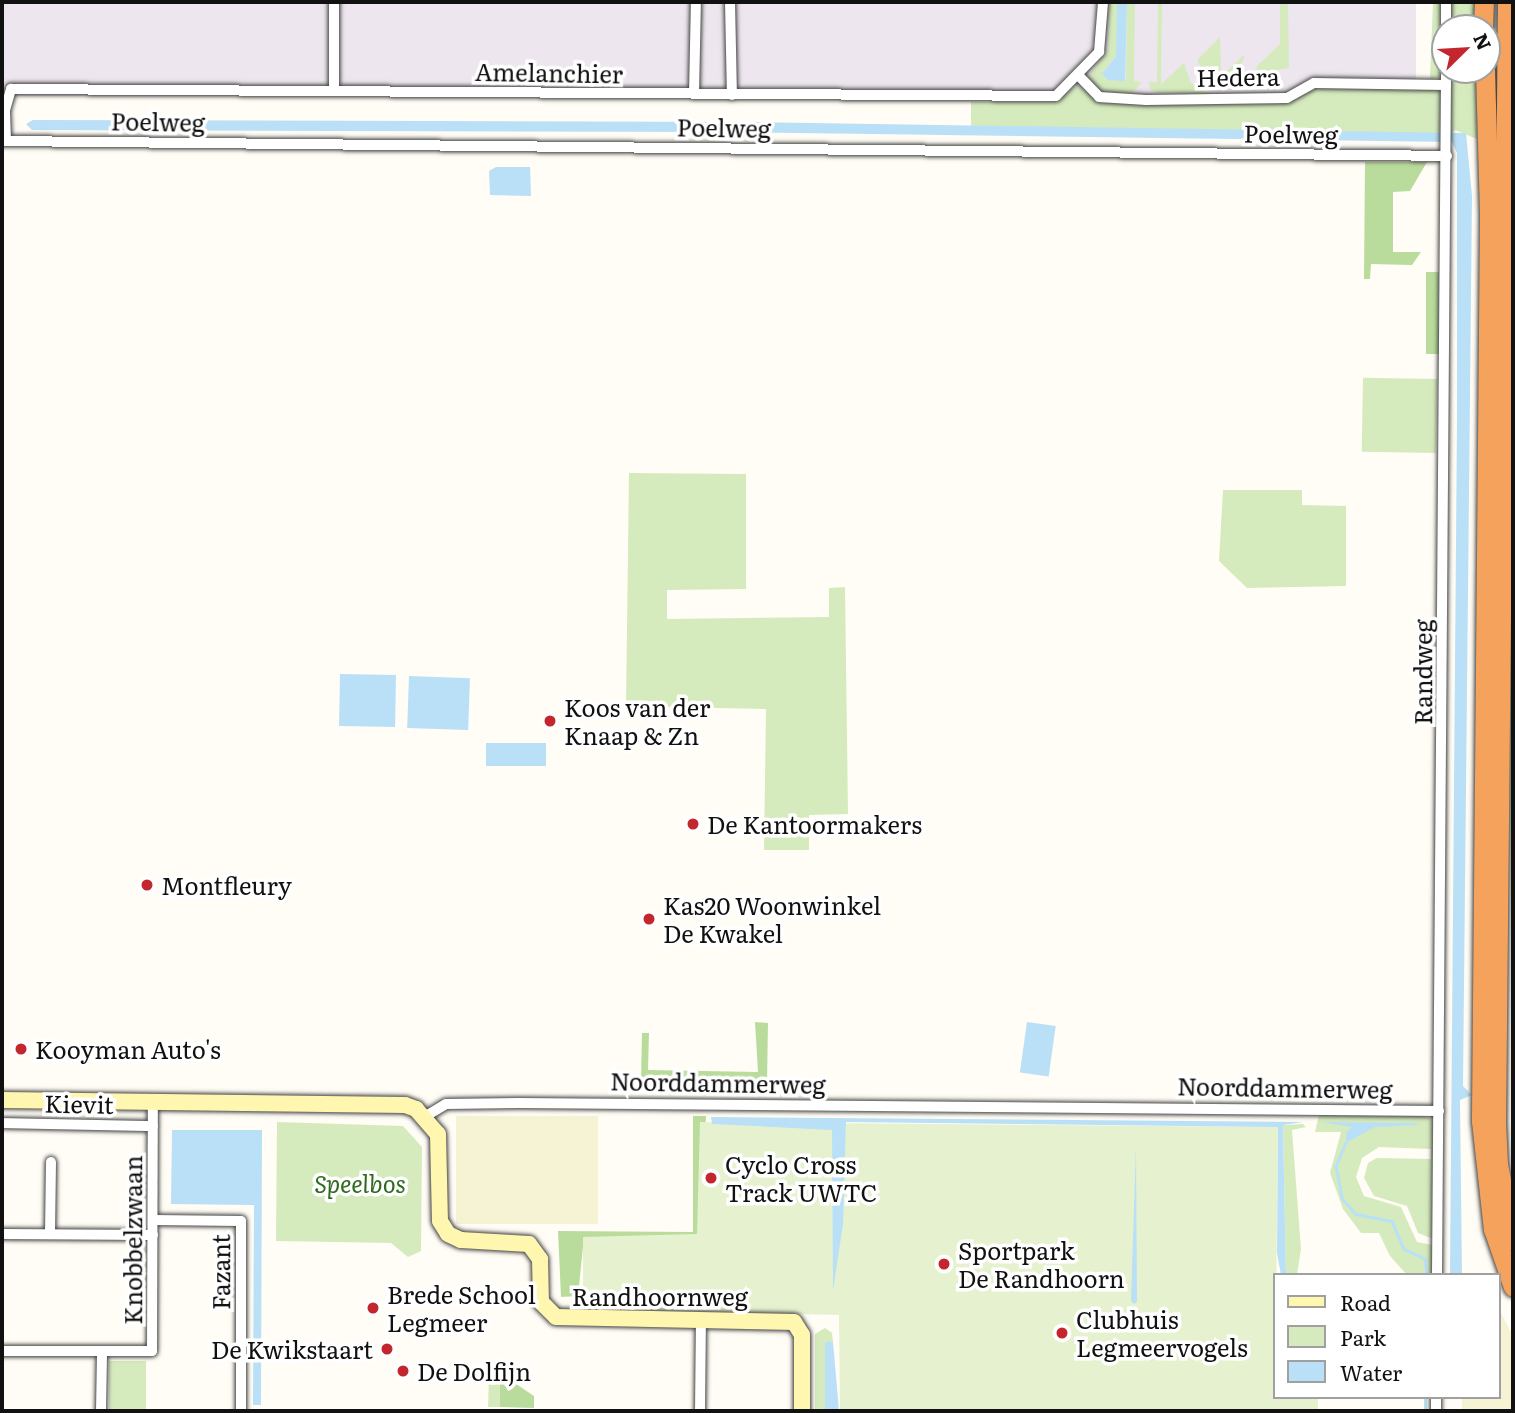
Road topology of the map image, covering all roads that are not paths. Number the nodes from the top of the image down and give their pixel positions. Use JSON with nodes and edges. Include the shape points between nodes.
{"nodes":[{"id":1,"x":334,"y":2,"type":"edge"},
{"id":2,"x":696,"y":2,"type":"edge"},
{"id":3,"x":730,"y":2,"type":"edge"},
{"id":4,"x":1103,"y":2,"type":"edge"},
{"id":5,"x":1507,"y":2,"type":"edge"},
{"id":6,"x":1079,"y":75,"type":"junction"},
{"id":7,"x":1485,"y":84,"type":"edge"},
{"id":8,"x":1446,"y":85,"type":"joint"},
{"id":9,"x":6,"y":86,"type":"edge"},
{"id":10,"x":334,"y":91,"type":"junction"},
{"id":11,"x":694,"y":94,"type":"junction"},
{"id":12,"x":732,"y":94,"type":"junction"},
{"id":13,"x":4,"y":141,"type":"edge"},
{"id":14,"x":1446,"y":152,"type":"junction"},
{"id":15,"x":2,"y":1100,"type":"edge"},
{"id":16,"x":153,"y":1102,"type":"junction"},
{"id":17,"x":1439,"y":1111,"type":"junction"},
{"id":18,"x":426,"y":1115,"type":"junction"},
{"id":19,"x":4,"y":1123,"type":"dead end"},
{"id":20,"x":153,"y":1126,"type":"junction"},
{"id":21,"x":51,"y":1162,"type":"dead end"},
{"id":22,"x":153,"y":1220,"type":"junction"},
{"id":23,"x":2,"y":1234,"type":"edge"},
{"id":24,"x":50,"y":1234,"type":"junction"},
{"id":25,"x":153,"y":1235,"type":"junction"},
{"id":26,"x":1513,"y":1241,"type":"edge"},
{"id":27,"x":1437,"y":1273,"type":"edge"},
{"id":28,"x":1513,"y":1287,"type":"edge"},
{"id":29,"x":701,"y":1319,"type":"junction"},
{"id":30,"x":2,"y":1351,"type":"edge"},
{"id":31,"x":102,"y":1351,"type":"junction"},
{"id":32,"x":101,"y":1411,"type":"edge"},
{"id":33,"x":241,"y":1411,"type":"edge"},
{"id":34,"x":700,"y":1411,"type":"edge"},
{"id":35,"x":802,"y":1411,"type":"edge"}],
"edges":[{"from":1,"to":10,"type":"street"},
{"from":2,"to":11,"type":"street"},
{"from":3,"to":12,"type":"street"},
{"from":4,"to":6,"type":"street","name":"Amelanchier","via":[[1100,52]]},
{"from":5,"to":26,"type":"highway","via":[[1496,1122],[1498,1164]]},
{"from":6,"to":8,"type":"street","name":"Hedera","via":[[1099,97],[1146,100],[1287,98],[1314,83]]},
{"from":6,"to":12,"type":"street","name":"Amelanchier","via":[[1056,96]]},
{"from":7,"to":28,"type":"highway","via":[[1489,217],[1481,1121],[1493,1229]]},
{"from":8,"to":14,"type":"street","name":"Randweg"},
{"from":9,"to":10,"type":"street","name":"Amelanchier"},
{"from":9,"to":13,"type":"street"},
{"from":10,"to":11,"type":"street","name":"Amelanchier"},
{"from":11,"to":12,"type":"street","name":"Amelanchier"},
{"from":13,"to":14,"type":"street","name":"Poelweg"},
{"from":14,"to":17,"type":"street","name":"Randweg"},
{"from":15,"to":16,"type":"street"},
{"from":16,"to":18,"type":"street","via":[[405,1105]]},
{"from":16,"to":20,"type":"street","name":"Knobbelzwaan"},
{"from":17,"to":18,"type":"street","name":"Noorddammerweg","via":[[517,1103],[446,1104]]},
{"from":17,"to":27,"type":"street","name":"Randweg"},
{"from":18,"to":29,"type":"street","name":"Randhoornweg","via":[[439,1141],[440,1221],[445,1231],[456,1239],[522,1241],[533,1247],[540,1259],[541,1302],[548,1312],[561,1318]]},
{"from":19,"to":20,"type":"street","name":"Kievit"},
{"from":20,"to":22,"type":"street","name":"Knobbelzwaan"},
{"from":21,"to":24,"type":"street"},
{"from":22,"to":25,"type":"street","name":"Knobbelzwaan"},
{"from":22,"to":33,"type":"street","name":"Fazant","via":[[241,1221]]},
{"from":23,"to":24,"type":"street"},
{"from":24,"to":25,"type":"street"},
{"from":25,"to":31,"type":"street","name":"Knobbelzwaan","via":[[152,1351]]},
{"from":29,"to":34,"type":"street"},
{"from":29,"to":35,"type":"street","name":"Randhoornweg","via":[[785,1320],[799,1325]]},
{"from":30,"to":31,"type":"street"},
{"from":31,"to":32,"type":"street","name":"Knobbelzwaan"}]}
